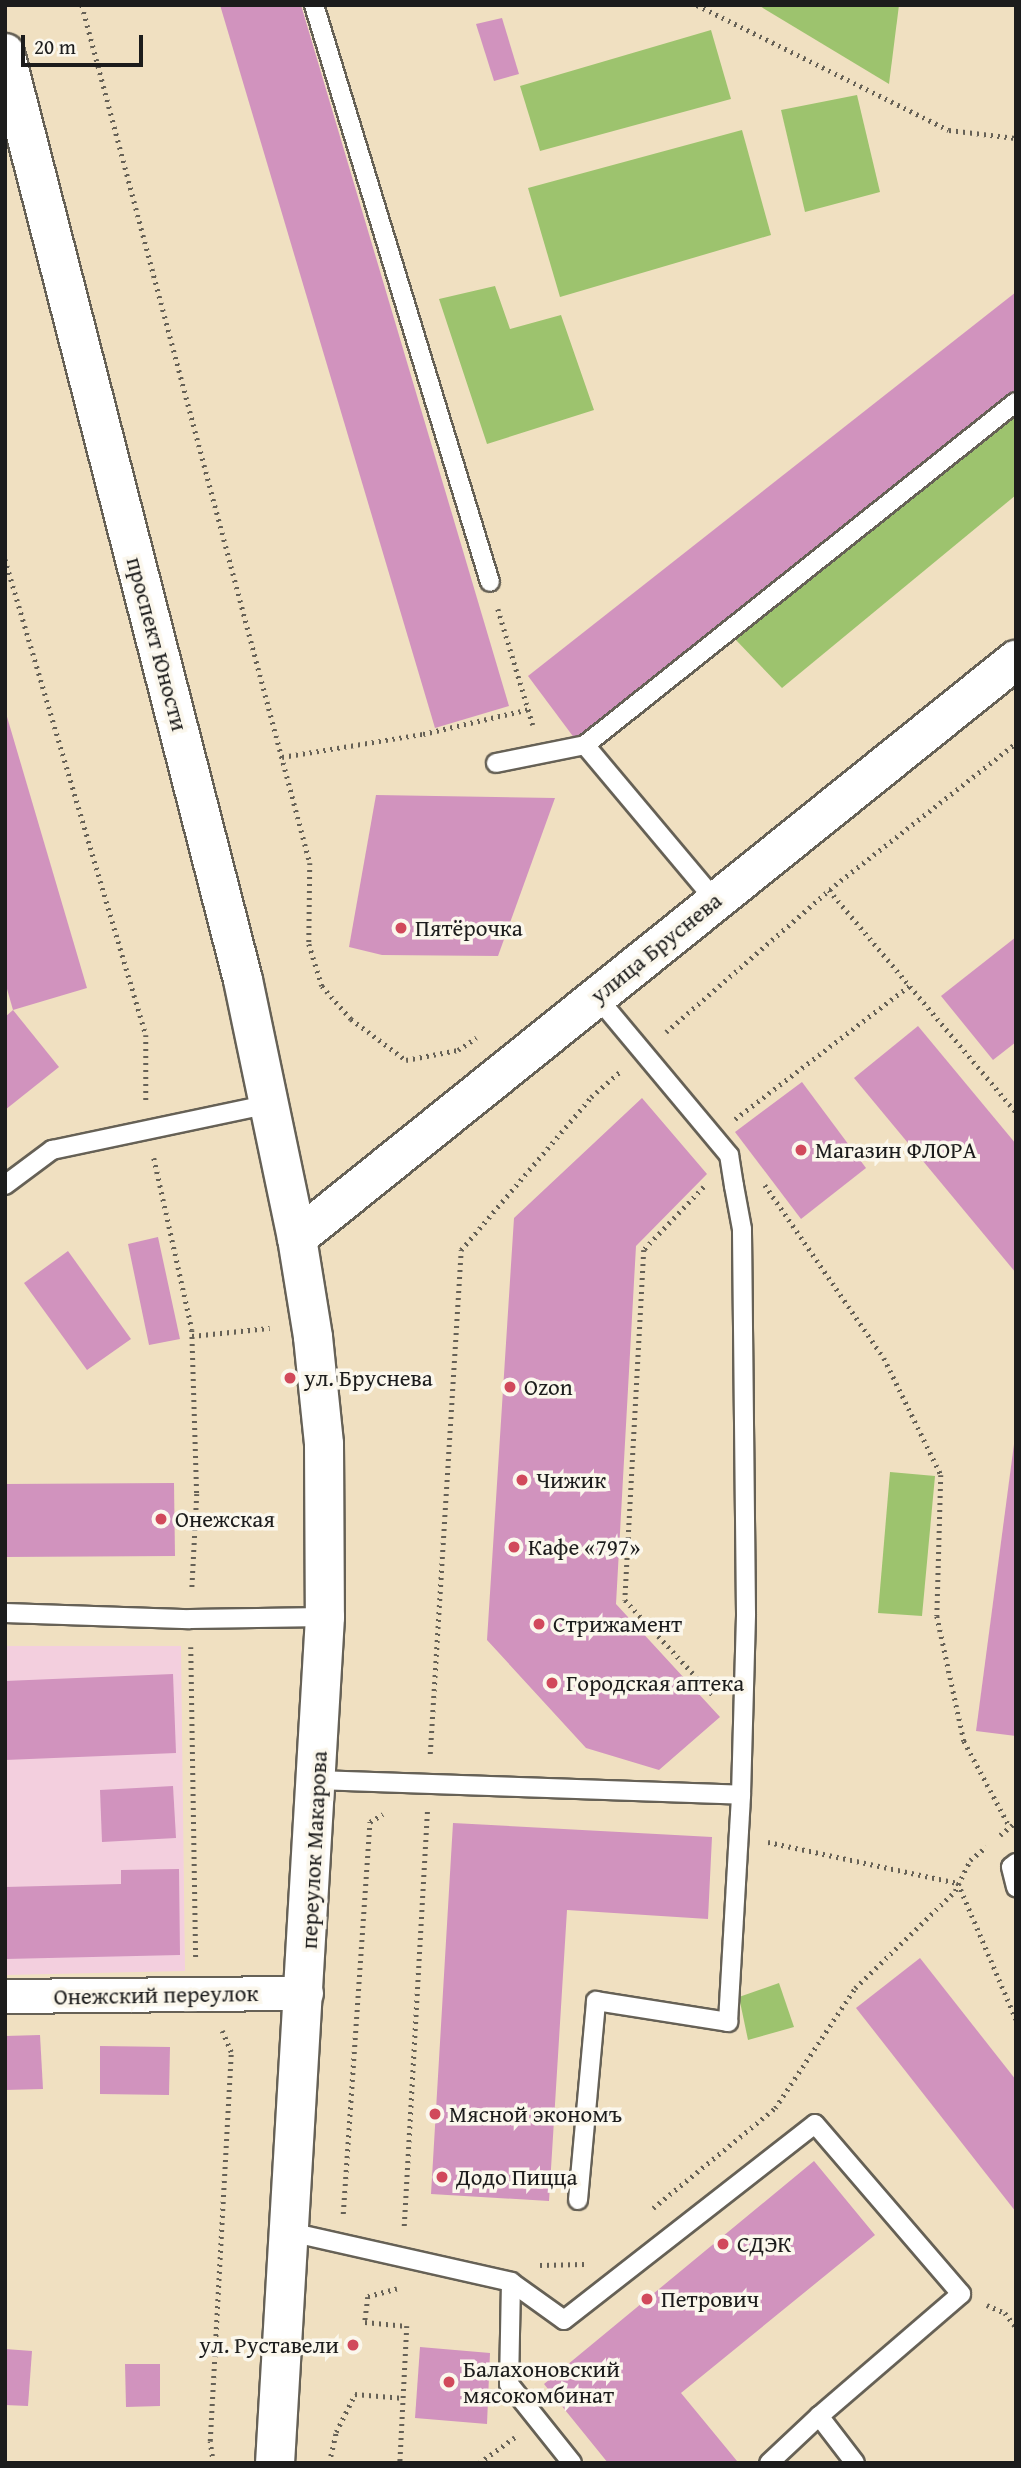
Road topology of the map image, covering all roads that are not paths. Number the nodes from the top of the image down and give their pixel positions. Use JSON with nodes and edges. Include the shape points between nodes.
{"nodes":[{"id":1,"x":314,"y":5,"type":"edge"},
{"id":2,"x":5,"y":53,"type":"edge"},
{"id":3,"x":1016,"y":402,"type":"edge"},
{"id":4,"x":489,"y":582,"type":"road end"},
{"id":5,"x":1016,"y":660,"type":"edge"},
{"id":6,"x":585,"y":745,"type":"junction"},
{"id":7,"x":496,"y":763,"type":"dead end"},
{"id":8,"x":715,"y":900,"type":"junction"},
{"id":9,"x":597,"y":997,"type":"junction"},
{"id":10,"x":271,"y":1104,"type":"junction"},
{"id":11,"x":5,"y":1185,"type":"edge"},
{"id":12,"x":297,"y":1238,"type":"junction"},
{"id":13,"x":5,"y":1613,"type":"edge"},
{"id":14,"x":325,"y":1617,"type":"junction"},
{"id":15,"x":318,"y":1780,"type":"junction"},
{"id":16,"x":741,"y":1795,"type":"junction"},
{"id":17,"x":1016,"y":1863,"type":"edge"},
{"id":18,"x":1016,"y":1887,"type":"edge"},
{"id":19,"x":306,"y":1993,"type":"junction"},
{"id":20,"x":5,"y":1996,"type":"edge"},
{"id":21,"x":578,"y":2200,"type":"dead end"},
{"id":22,"x":290,"y":2232,"type":"junction"},
{"id":23,"x":511,"y":2282,"type":"junction"},
{"id":24,"x":819,"y":2416,"type":"junction"},
{"id":25,"x":275,"y":2463,"type":"edge"},
{"id":26,"x":572,"y":2463,"type":"edge"},
{"id":27,"x":769,"y":2463,"type":"edge"},
{"id":28,"x":855,"y":2463,"type":"edge"}],
"edges":[{"from":1,"to":4,"type":"lane"},
{"from":2,"to":10,"type":"main road","name":"проспект Юности"},
{"from":3,"to":6,"type":"lane"},
{"from":5,"to":8,"type":"main road","name":"улица Бруснева"},
{"from":6,"to":7,"type":"lane"},
{"from":6,"to":8,"type":"lane"},
{"from":8,"to":9,"type":"main road","name":"улица Бруснева"},
{"from":9,"to":12,"type":"main road","name":"улица Бруснева"},
{"from":9,"to":16,"type":"lane","via":[[729,1155],[742,1229]]},
{"from":10,"to":11,"type":"lane","via":[[52,1150]]},
{"from":10,"to":12,"type":"main road","name":"проспект Юности"},
{"from":12,"to":14,"type":"main road","name":"переулок Макарова","via":[[324,1444]]},
{"from":13,"to":14,"type":"lane","via":[[190,1619]]},
{"from":14,"to":15,"type":"main road","name":"переулок Макарова"},
{"from":15,"to":16,"type":"lane"},
{"from":15,"to":19,"type":"main road","name":"переулок Макарова"},
{"from":16,"to":21,"type":"lane","via":[[728,2022],[596,2001]]},
{"from":17,"to":18,"type":"lane","via":[[1011,1867]]},
{"from":19,"to":20,"type":"street","name":"Онежский переулок"},
{"from":19,"to":22,"type":"main road","name":"переулок Макарова"},
{"from":22,"to":23,"type":"lane"},
{"from":22,"to":25,"type":"main road","name":"переулок Макарова"},
{"from":23,"to":24,"type":"lane","via":[[565,2319],[816,2124],[961,2294]]},
{"from":23,"to":26,"type":"lane","via":[[509,2384]]},
{"from":24,"to":27,"type":"lane"},
{"from":24,"to":28,"type":"lane"}]}
